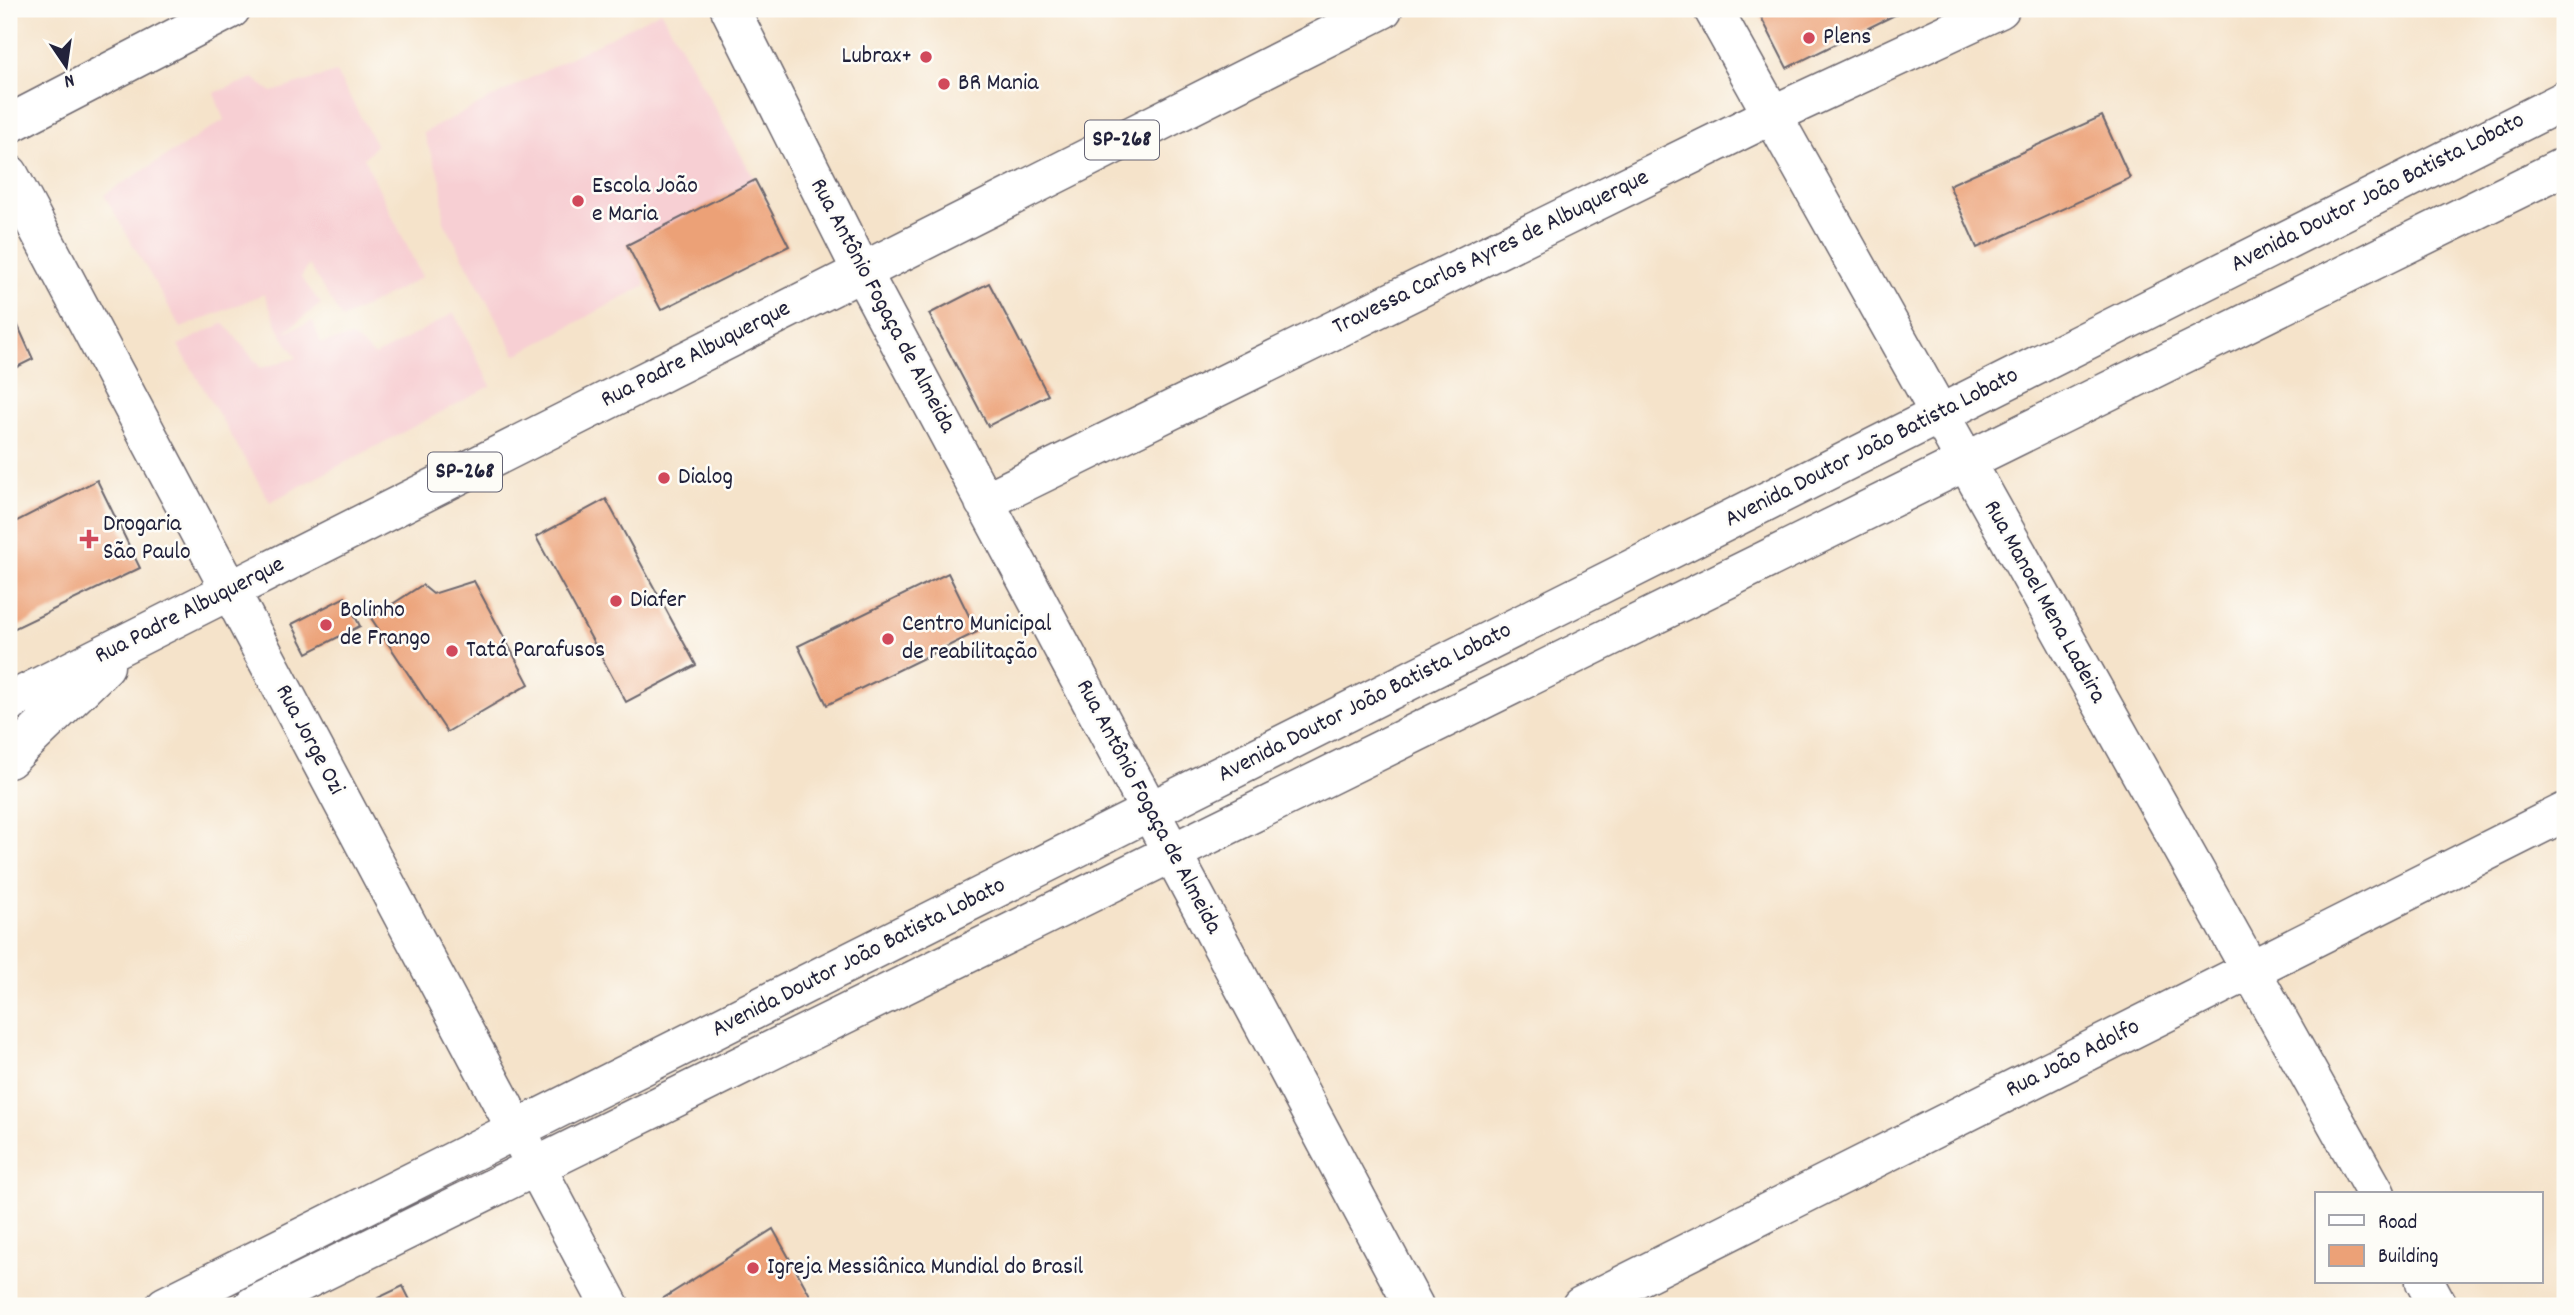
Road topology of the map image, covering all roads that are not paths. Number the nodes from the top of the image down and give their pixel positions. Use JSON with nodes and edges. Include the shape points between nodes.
{"nodes":[{"id":1,"x":232,"y":9,"type":"edge"},
{"id":2,"x":730,"y":9,"type":"edge"},
{"id":3,"x":1383,"y":9,"type":"edge"},
{"id":4,"x":1713,"y":9,"type":"edge"},
{"id":5,"x":2000,"y":9,"type":"edge"},
{"id":6,"x":2565,"y":100,"type":"edge"},
{"id":7,"x":1772,"y":115,"type":"junction"},
{"id":8,"x":9,"y":124,"type":"edge"},
{"id":9,"x":2565,"y":166,"type":"edge"},
{"id":10,"x":9,"y":174,"type":"edge"},
{"id":11,"x":862,"y":272,"type":"junction"},
{"id":12,"x":1940,"y":414,"type":"junction"},
{"id":13,"x":1966,"y":462,"type":"junction"},
{"id":14,"x":984,"y":502,"type":"junction"},
{"id":15,"x":230,"y":590,"type":"junction"},
{"id":16,"x":132,"y":640,"type":"junction"},
{"id":17,"x":9,"y":702,"type":"edge"},
{"id":18,"x":9,"y":759,"type":"edge"},
{"id":19,"x":1150,"y":811,"type":"junction"},
{"id":20,"x":2565,"y":812,"type":"edge"},
{"id":21,"x":1172,"y":853,"type":"junction"},
{"id":22,"x":2250,"y":970,"type":"junction"},
{"id":23,"x":516,"y":1130,"type":"junction"},
{"id":24,"x":536,"y":1167,"type":"junction"},
{"id":25,"x":2375,"y":1192,"type":"edge"},
{"id":26,"x":2426,"y":1284,"type":"edge"},
{"id":27,"x":165,"y":1306,"type":"edge"},
{"id":28,"x":253,"y":1306,"type":"edge"},
{"id":29,"x":610,"y":1306,"type":"edge"},
{"id":30,"x":1414,"y":1306,"type":"edge"},
{"id":31,"x":1581,"y":1306,"type":"edge"},
{"id":32,"x":2438,"y":1306,"type":"edge"}],
"edges":[{"from":1,"to":8,"type":"street"},
{"from":2,"to":11,"type":"street","name":"Rua Antônio Fogaça de Almeida"},
{"from":3,"to":11,"type":"street","name":"Rua Padre Albuquerque","number":"SP-268"},
{"from":4,"to":7,"type":"street","name":"Rua Manoel Mena Ladeira"},
{"from":5,"to":7,"type":"street","name":"Travessa Carlos Ayres de Albuquerque"},
{"from":6,"to":12,"type":"street","name":"Avenida Doutor João Batista Lobato"},
{"from":7,"to":12,"type":"street","name":"Rua Manoel Mena Ladeira"},
{"from":7,"to":14,"type":"street","name":"Travessa Carlos Ayres de Albuquerque"},
{"from":9,"to":13,"type":"street","name":"Avenida Doutor João Batista Lobato"},
{"from":10,"to":15,"type":"street","name":"Rua Jorge Ozi"},
{"from":11,"to":14,"type":"street","name":"Rua Antônio Fogaça de Almeida"},
{"from":11,"to":15,"type":"street","name":"Rua Padre Albuquerque","number":"SP-268"},
{"from":12,"to":13,"type":"street","name":"Rua Manoel Mena Ladeira"},
{"from":12,"to":19,"type":"street","name":"Avenida Doutor João Batista Lobato"},
{"from":13,"to":21,"type":"street","name":"Avenida Doutor João Batista Lobato"},
{"from":13,"to":22,"type":"street","name":"Rua Manoel Mena Ladeira"},
{"from":14,"to":19,"type":"street","name":"Rua Antônio Fogaça de Almeida"},
{"from":15,"to":16,"type":"street","name":"Rua Padre Albuquerque","number":"SP-268"},
{"from":15,"to":23,"type":"street","name":"Rua Jorge Ozi"},
{"from":16,"to":17,"type":"street","name":"Rua Padre Albuquerque","number":"SP-268"},
{"from":16,"to":18,"type":"street","number":"SP-268"},
{"from":19,"to":21,"type":"street","name":"Rua Antônio Fogaça de Almeida"},
{"from":19,"to":23,"type":"street","name":"Avenida Doutor João Batista Lobato"},
{"from":20,"to":22,"type":"street","name":"Rua João Adolfo"},
{"from":21,"to":24,"type":"street","name":"Avenida Doutor João Batista Lobato"},
{"from":21,"to":30,"type":"street","name":"Rua Antônio Fogaça de Almeida"},
{"from":22,"to":25,"type":"street","name":"Rua Manoel Mena Ladeira"},
{"from":22,"to":31,"type":"street","name":"Rua João Adolfo"},
{"from":23,"to":24,"type":"street","name":"Rua Jorge Ozi"},
{"from":23,"to":27,"type":"street","name":"Avenida Doutor João Batista Lobato"},
{"from":24,"to":28,"type":"street","name":"Avenida Doutor João Batista Lobato"},
{"from":24,"to":29,"type":"street","name":"Rua Jorge Ozi"},
{"from":26,"to":32,"type":"street"}]}
